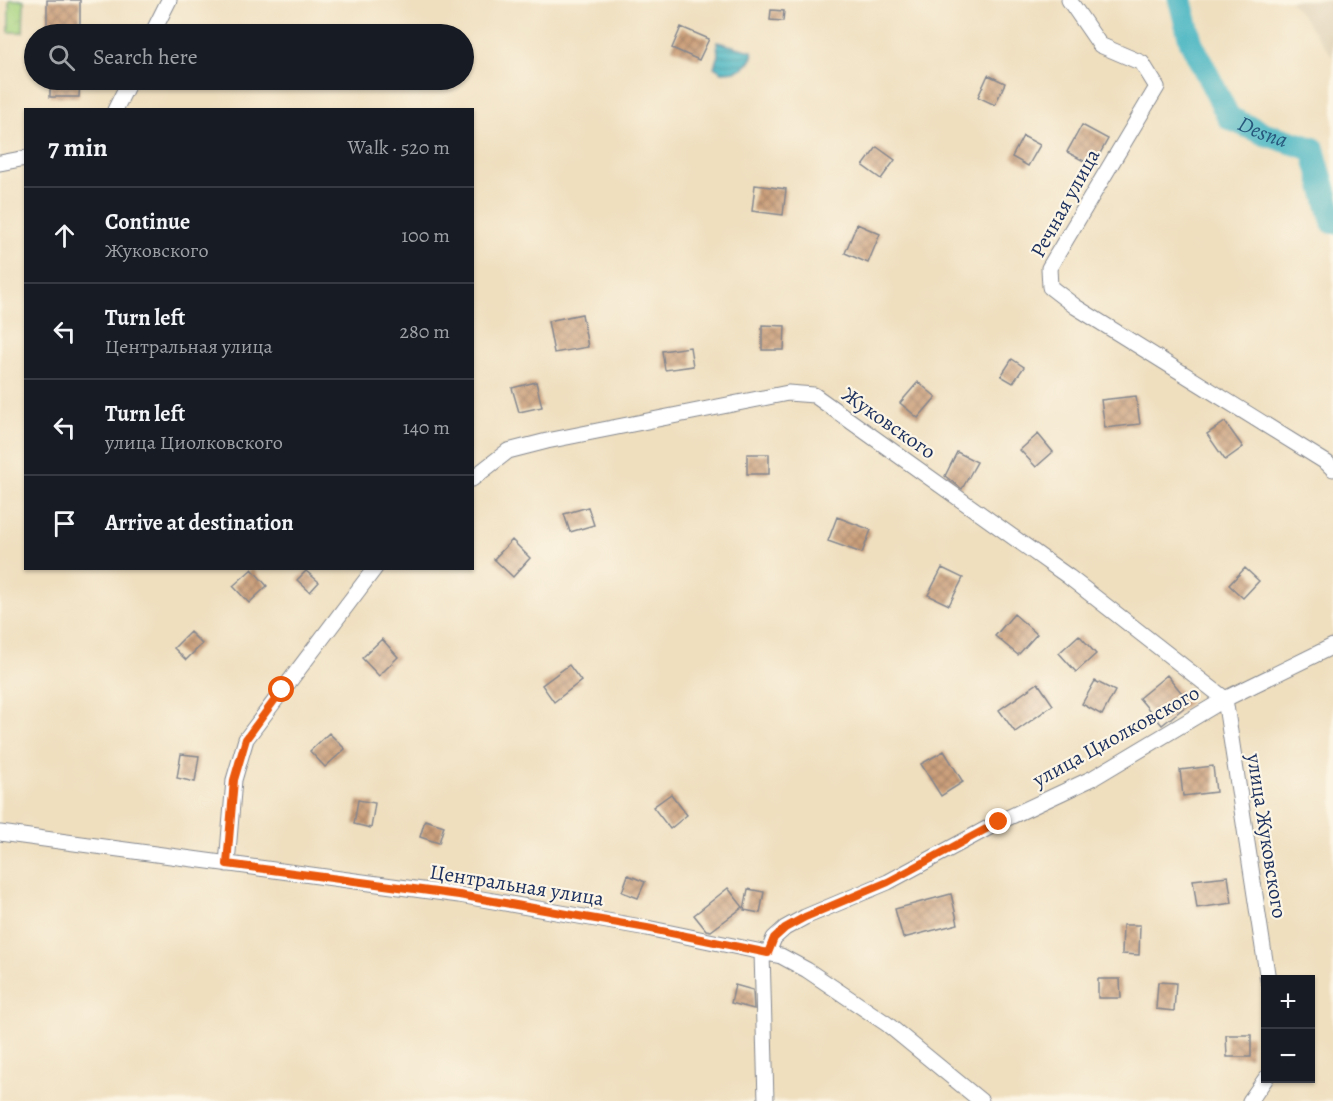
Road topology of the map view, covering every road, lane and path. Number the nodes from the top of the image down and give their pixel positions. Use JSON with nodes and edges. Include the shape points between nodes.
{"nodes":[{"id":1,"x":169,"y":0,"type":"edge"},
{"id":2,"x":1069,"y":0,"type":"edge"},
{"id":3,"x":157,"y":24,"type":"edge"},
{"id":4,"x":125,"y":90,"type":"edge"},
{"id":5,"x":116,"y":108,"type":"edge"},
{"id":6,"x":24,"y":158,"type":"edge"},
{"id":7,"x":0,"y":163,"type":"edge"},
{"id":8,"x":1333,"y":469,"type":"edge"},
{"id":9,"x":474,"y":477,"type":"edge"},
{"id":10,"x":373,"y":570,"type":"edge"},
{"id":11,"x":1333,"y":646,"type":"edge"},
{"id":12,"x":1225,"y":699,"type":"junction"},
{"id":13,"x":0,"y":832,"type":"edge"},
{"id":14,"x":227,"y":864,"type":"junction"},
{"id":15,"x":765,"y":952,"type":"junction"},
{"id":16,"x":1267,"y":975,"type":"edge"},
{"id":17,"x":1263,"y":1083,"type":"edge"},
{"id":18,"x":766,"y":1101,"type":"edge"},
{"id":19,"x":981,"y":1101,"type":"edge"},
{"id":20,"x":1250,"y":1101,"type":"edge"}],
"edges":[{"from":1,"to":3,"type":"street"},
{"from":2,"to":8,"type":"street","name":"Речная улица","via":[[1100,45],[1142,63],[1157,87],[1049,268],[1050,287]]},
{"from":4,"to":5,"type":"street"},
{"from":6,"to":7,"type":"street"},
{"from":9,"to":12,"type":"street","name":"Жуковского","via":[[508,451],[547,441],[788,393],[814,396],[1069,577]]},
{"from":10,"to":14,"type":"street","via":[[246,739],[234,780]]},
{"from":11,"to":12,"type":"street","name":"улица Циолковского"},
{"from":12,"to":15,"type":"street","name":"улица Циолковского","via":[[1093,778],[999,822],[888,882],[805,917],[785,928]]},
{"from":12,"to":16,"type":"street","name":"улица Жуковского"},
{"from":13,"to":14,"type":"street","name":"Центральная улица"},
{"from":14,"to":15,"type":"street","name":"Центральная улица","via":[[459,895]]},
{"from":15,"to":18,"type":"street"},
{"from":15,"to":19,"type":"street","name":"Центральная улица","via":[[807,970],[887,1024]]},
{"from":17,"to":20,"type":"street"}]}
